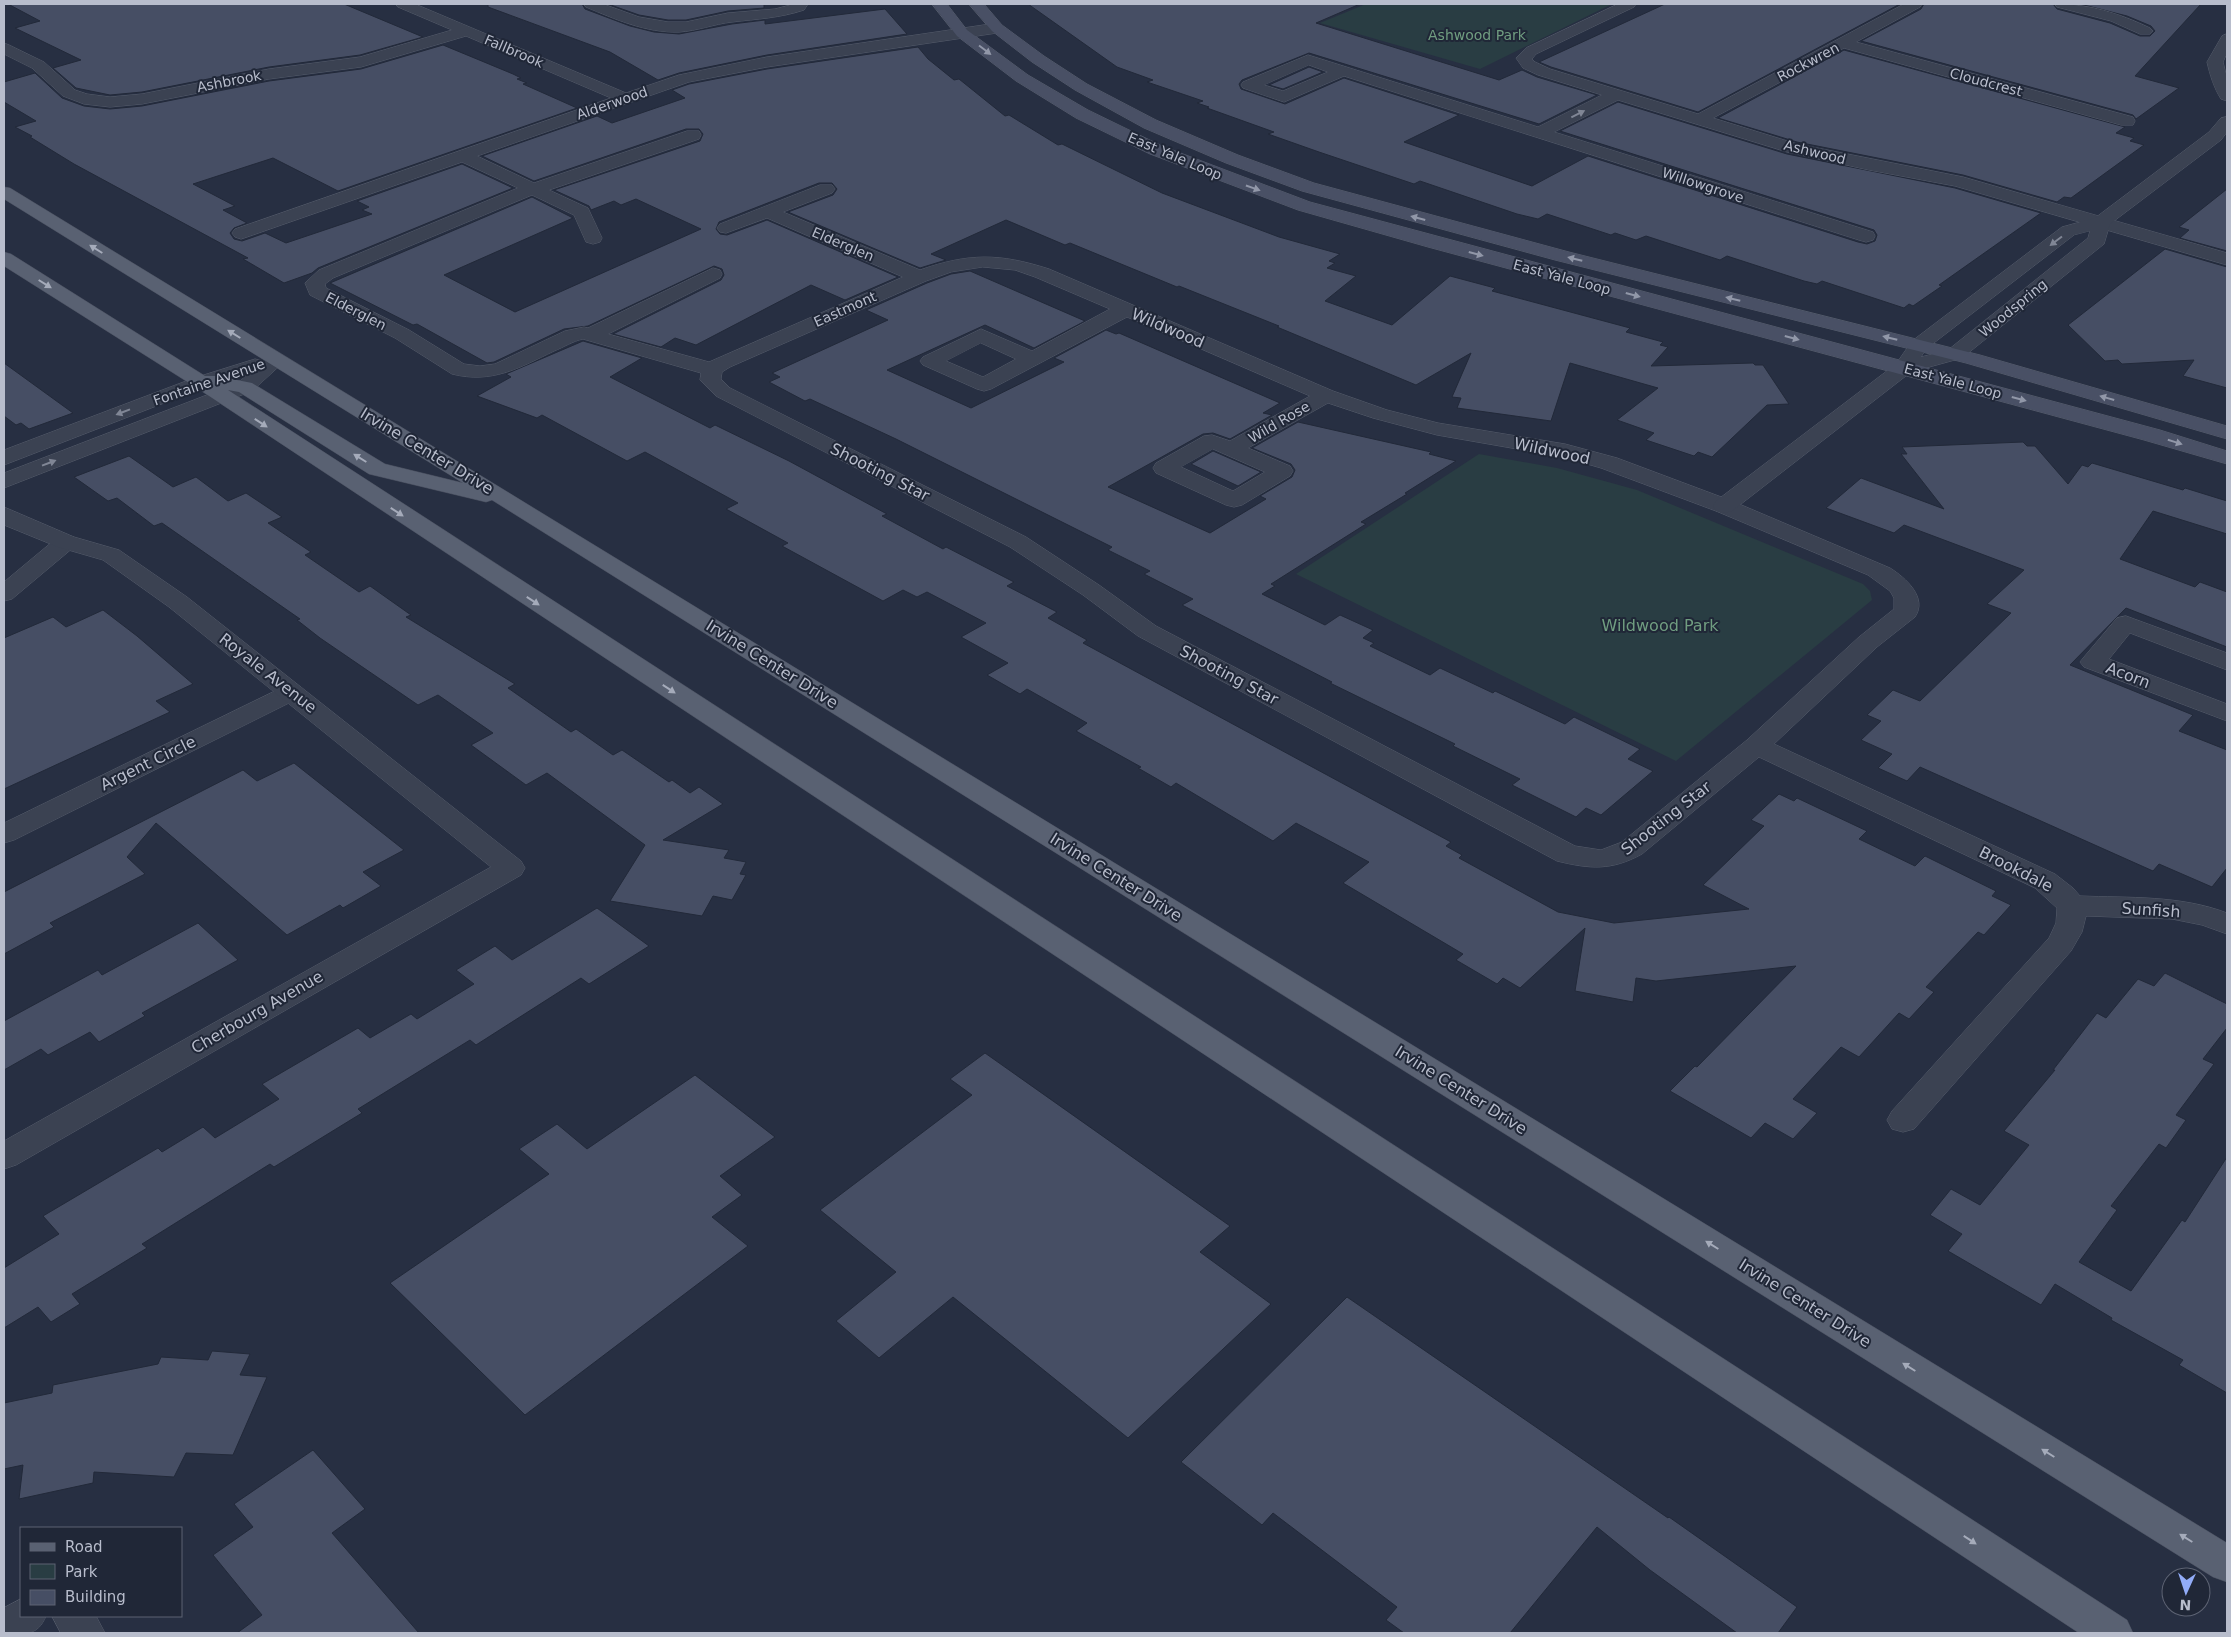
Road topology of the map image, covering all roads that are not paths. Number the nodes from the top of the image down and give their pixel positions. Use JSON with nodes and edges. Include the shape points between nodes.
{"nodes":[{"id":1,"x":403,"y":4,"type":"edge"},
{"id":2,"x":591,"y":4,"type":"edge"},
{"id":3,"x":800,"y":4,"type":"edge"},
{"id":4,"x":939,"y":4,"type":"edge"},
{"id":5,"x":976,"y":4,"type":"edge"},
{"id":6,"x":1629,"y":4,"type":"edge"},
{"id":7,"x":1915,"y":4,"type":"edge"},
{"id":8,"x":2062,"y":4,"type":"edge"},
{"id":9,"x":444,"y":5,"type":"edge"},
{"id":10,"x":421,"y":12,"type":"junction"},
{"id":11,"x":997,"y":28,"type":"junction"},
{"id":12,"x":2145,"y":30,"type":"dead end"},
{"id":13,"x":467,"y":31,"type":"junction"},
{"id":14,"x":962,"y":33,"type":"junction"},
{"id":15,"x":2227,"y":39,"type":"edge"},
{"id":16,"x":1844,"y":43,"type":"junction"},
{"id":17,"x":4,"y":48,"type":"edge"},
{"id":18,"x":1343,"y":71,"type":"dead end"},
{"id":19,"x":1595,"y":88,"type":"junction"},
{"id":20,"x":1617,"y":94,"type":"junction"},
{"id":21,"x":2227,"y":96,"type":"edge"},
{"id":22,"x":626,"y":99,"type":"junction"},
{"id":23,"x":1700,"y":119,"type":"junction"},
{"id":24,"x":2127,"y":121,"type":"dead end"},
{"id":25,"x":2227,"y":122,"type":"edge"},
{"id":26,"x":1521,"y":128,"type":"junction"},
{"id":27,"x":1540,"y":133,"type":"junction"},
{"id":28,"x":693,"y":135,"type":"dead end"},
{"id":29,"x":461,"y":154,"type":"junction"},
{"id":30,"x":532,"y":189,"type":"junction"},
{"id":31,"x":826,"y":189,"type":"dead end"},
{"id":32,"x":4,"y":192,"type":"edge"},
{"id":33,"x":768,"y":212,"type":"junction"},
{"id":34,"x":2101,"y":222,"type":"junction"},
{"id":35,"x":726,"y":228,"type":"dead end"},
{"id":36,"x":241,"y":233,"type":"dead end"},
{"id":37,"x":1866,"y":236,"type":"dead end"},
{"id":38,"x":594,"y":238,"type":"dead end"},
{"id":39,"x":4,"y":258,"type":"edge"},
{"id":40,"x":2227,"y":258,"type":"edge"},
{"id":41,"x":983,"y":261,"type":"joint"},
{"id":42,"x":713,"y":274,"type":"dead end"},
{"id":43,"x":918,"y":277,"type":"junction"},
{"id":44,"x":1126,"y":309,"type":"junction"},
{"id":45,"x":590,"y":336,"type":"junction"},
{"id":46,"x":1919,"y":345,"type":"junction"},
{"id":47,"x":1955,"y":354,"type":"junction"},
{"id":48,"x":276,"y":360,"type":"junction"},
{"id":49,"x":1034,"y":360,"type":"dead end"},
{"id":50,"x":1904,"y":368,"type":"junction"},
{"id":51,"x":712,"y":369,"type":"junction"},
{"id":52,"x":222,"y":388,"type":"junction"},
{"id":53,"x":1326,"y":395,"type":"junction"},
{"id":54,"x":2227,"y":433,"type":"edge"},
{"id":55,"x":1232,"y":449,"type":"dead end"},
{"id":56,"x":4,"y":458,"type":"edge"},
{"id":57,"x":2227,"y":458,"type":"edge"},
{"id":58,"x":4,"y":481,"type":"edge"},
{"id":59,"x":507,"y":500,"type":"junction"},
{"id":60,"x":1724,"y":506,"type":"junction"},
{"id":61,"x":4,"y":514,"type":"edge"},
{"id":62,"x":66,"y":542,"type":"junction"},
{"id":63,"x":4,"y":594,"type":"edge"},
{"id":64,"x":2227,"y":662,"type":"edge"},
{"id":65,"x":292,"y":692,"type":"junction"},
{"id":66,"x":2227,"y":713,"type":"edge"},
{"id":67,"x":1756,"y":746,"type":"junction"},
{"id":68,"x":4,"y":834,"type":"edge"},
{"id":69,"x":511,"y":868,"type":"joint"},
{"id":70,"x":2072,"y":906,"type":"junction"},
{"id":71,"x":2223,"y":915,"type":"edge"},
{"id":72,"x":1903,"y":1120,"type":"dead end"},
{"id":73,"x":4,"y":1156,"type":"edge"},
{"id":74,"x":2227,"y":1564,"type":"edge"},
{"id":75,"x":25,"y":1617,"type":"edge"},
{"id":76,"x":73,"y":1617,"type":"edge"},
{"id":77,"x":4,"y":1631,"type":"edge"},
{"id":78,"x":85,"y":1633,"type":"edge"},
{"id":79,"x":2113,"y":1633,"type":"edge"}],
"edges":[{"from":1,"to":10,"type":"street","name":"Fallbrook"},
{"from":2,"to":3,"type":"street","via":[[640,22],[680,27],[789,11]]},
{"from":4,"to":14,"type":"main road","name":"East Yale Loop"},
{"from":5,"to":11,"type":"main road","name":"East Yale Loop"},
{"from":6,"to":19,"type":"street","name":"Ashwood","via":[[1531,51],[1524,58],[1529,65],[1544,72]]},
{"from":7,"to":16,"type":"street","name":"Rockwren"},
{"from":8,"to":12,"type":"street","via":[[2116,18]]},
{"from":9,"to":10,"type":"street"},
{"from":10,"to":13,"type":"street","name":"Fallbrook"},
{"from":11,"to":14,"type":"street","name":"Alderwood"},
{"from":46,"to":11,"type":"main road","name":"East Yale Loop","one_way":true,"via":[[1562,256],[1308,186],[1232,159],[1150,124],[1081,87]]},
{"from":13,"to":17,"type":"street","name":"Ashbrook","via":[[361,62],[269,74],[142,99],[110,102],[84,99],[69,93],[38,65]]},
{"from":13,"to":22,"type":"street","name":"Fallbrook"},
{"from":14,"to":22,"type":"street","name":"Alderwood","via":[[766,62],[685,78]]},
{"from":14,"to":50,"type":"main road","name":"East Yale Loop","one_way":true,"via":[[1022,78],[1082,114],[1223,178],[1304,206],[1435,243]]},
{"from":15,"to":21,"type":"street","via":[[2215,62]]},
{"from":16,"to":23,"type":"street","name":"Rockwren"},
{"from":16,"to":24,"type":"street","name":"Cloudcrest"},
{"from":18,"to":26,"type":"street","name":"Willowgrove"},
{"from":19,"to":20,"type":"street","name":"Ashwood"},
{"from":19,"to":26,"type":"street"},
{"from":20,"to":23,"type":"street","name":"Ashwood"},
{"from":27,"to":20,"type":"street","one_way":true},
{"from":22,"to":29,"type":"street","name":"Alderwood"},
{"from":23,"to":34,"type":"street","name":"Ashwood","via":[[1793,148],[1957,180]]},
{"from":25,"to":34,"type":"street","name":"Woodspring","via":[[2215,136]]},
{"from":26,"to":27,"type":"street","name":"Willowgrove"},
{"from":27,"to":37,"type":"street","name":"Willowgrove"},
{"from":28,"to":30,"type":"street","name":"Elderglen"},
{"from":29,"to":30,"type":"street"},
{"from":29,"to":36,"type":"street","name":"Alderwood"},
{"from":30,"to":38,"type":"street","via":[[582,212]]},
{"from":30,"to":45,"type":"street","name":"Elderglen","via":[[326,274],[315,283],[317,290],[402,334],[459,370],[480,372],[500,369],[572,335],[584,333]]},
{"from":31,"to":33,"type":"street"},
{"from":48,"to":32,"type":"main road","name":"Irvine Center Drive","one_way":true},
{"from":33,"to":35,"type":"street"},
{"from":33,"to":43,"type":"street","name":"Elderglen"},
{"from":34,"to":40,"type":"street","name":"Ashwood"},
{"from":34,"to":46,"type":"street","name":"Woodspring","one_way":true,"via":[[2068,231]]},
{"from":34,"to":47,"type":"street","name":"Woodspring","via":[[2097,240]]},
{"from":39,"to":52,"type":"main road","one_way":true},
{"from":41,"to":43,"type":"street","name":"Eastmont","via":[[947,267]]},
{"from":41,"to":44,"type":"street","name":"Wildwood","via":[[1018,265]]},
{"from":42,"to":45,"type":"street","name":"Elderglen"},
{"from":43,"to":51,"type":"street","name":"Eastmont"},
{"from":44,"to":49,"type":"street"},
{"from":44,"to":53,"type":"street","name":"Wildwood"},
{"from":45,"to":51,"type":"street","name":"Elderglen"},
{"from":46,"to":47,"type":"main road","name":"East Yale Loop"},
{"from":46,"to":50,"type":"street","name":"Woodspring"},
{"from":47,"to":50,"type":"street","name":"Woodspring"},
{"from":54,"to":47,"type":"main road","name":"East Yale Loop","one_way":true},
{"from":48,"to":52,"type":"street","name":"Fontaine Avenue"},
{"from":48,"to":52,"type":"street","name":"Fontaine Avenue"},
{"from":48,"to":59,"type":"main road","name":"Irvine Center Drive"},
{"from":50,"to":57,"type":"main road","name":"East Yale Loop","one_way":true},
{"from":50,"to":60,"type":"street","name":"Woodspring"},
{"from":51,"to":67,"type":"street","name":"Shooting Star","via":[[710,380],[722,392],[1018,542],[1147,631],[1567,854],[1594,860],[1614,858],[1632,848]]},
{"from":52,"to":56,"type":"street","name":"Fontaine Avenue","one_way":true},
{"from":58,"to":52,"type":"street","name":"Fontaine Avenue","one_way":true},
{"from":59,"to":52,"type":"main road","one_way":true,"via":[[377,468]]},
{"from":52,"to":79,"type":"main road","one_way":true},
{"from":53,"to":55,"type":"street","name":"Wild Rose"},
{"from":53,"to":60,"type":"street","name":"Wildwood","via":[[1437,430],[1583,456]]},
{"from":74,"to":59,"type":"main road","name":"Irvine Center Drive","one_way":true},
{"from":60,"to":67,"type":"street","name":"Wildwood","via":[[1883,573],[1899,584],[1908,605],[1906,612],[1868,642]]},
{"from":61,"to":62,"type":"street","name":"Royale Avenue","via":[[11,520]]},
{"from":62,"to":63,"type":"street"},
{"from":62,"to":65,"type":"street","name":"Royale Avenue","via":[[111,555],[178,602]]},
{"from":64,"to":66,"type":"street","name":"Acorn","via":[[2126,624],[2093,662]]},
{"from":65,"to":68,"type":"street","name":"Argent Circle"},
{"from":65,"to":69,"type":"street","name":"Royale Avenue"},
{"from":67,"to":70,"type":"street","name":"Brookdale","via":[[2044,881],[2062,893]]},
{"from":69,"to":73,"type":"street","name":"Cherbourg Avenue"},
{"from":70,"to":71,"type":"street","name":"Sunfish"},
{"from":70,"to":72,"type":"street","via":[[2072,924],[2061,944]]},
{"from":75,"to":77,"type":"street"},
{"from":76,"to":78,"type":"street"}]}
